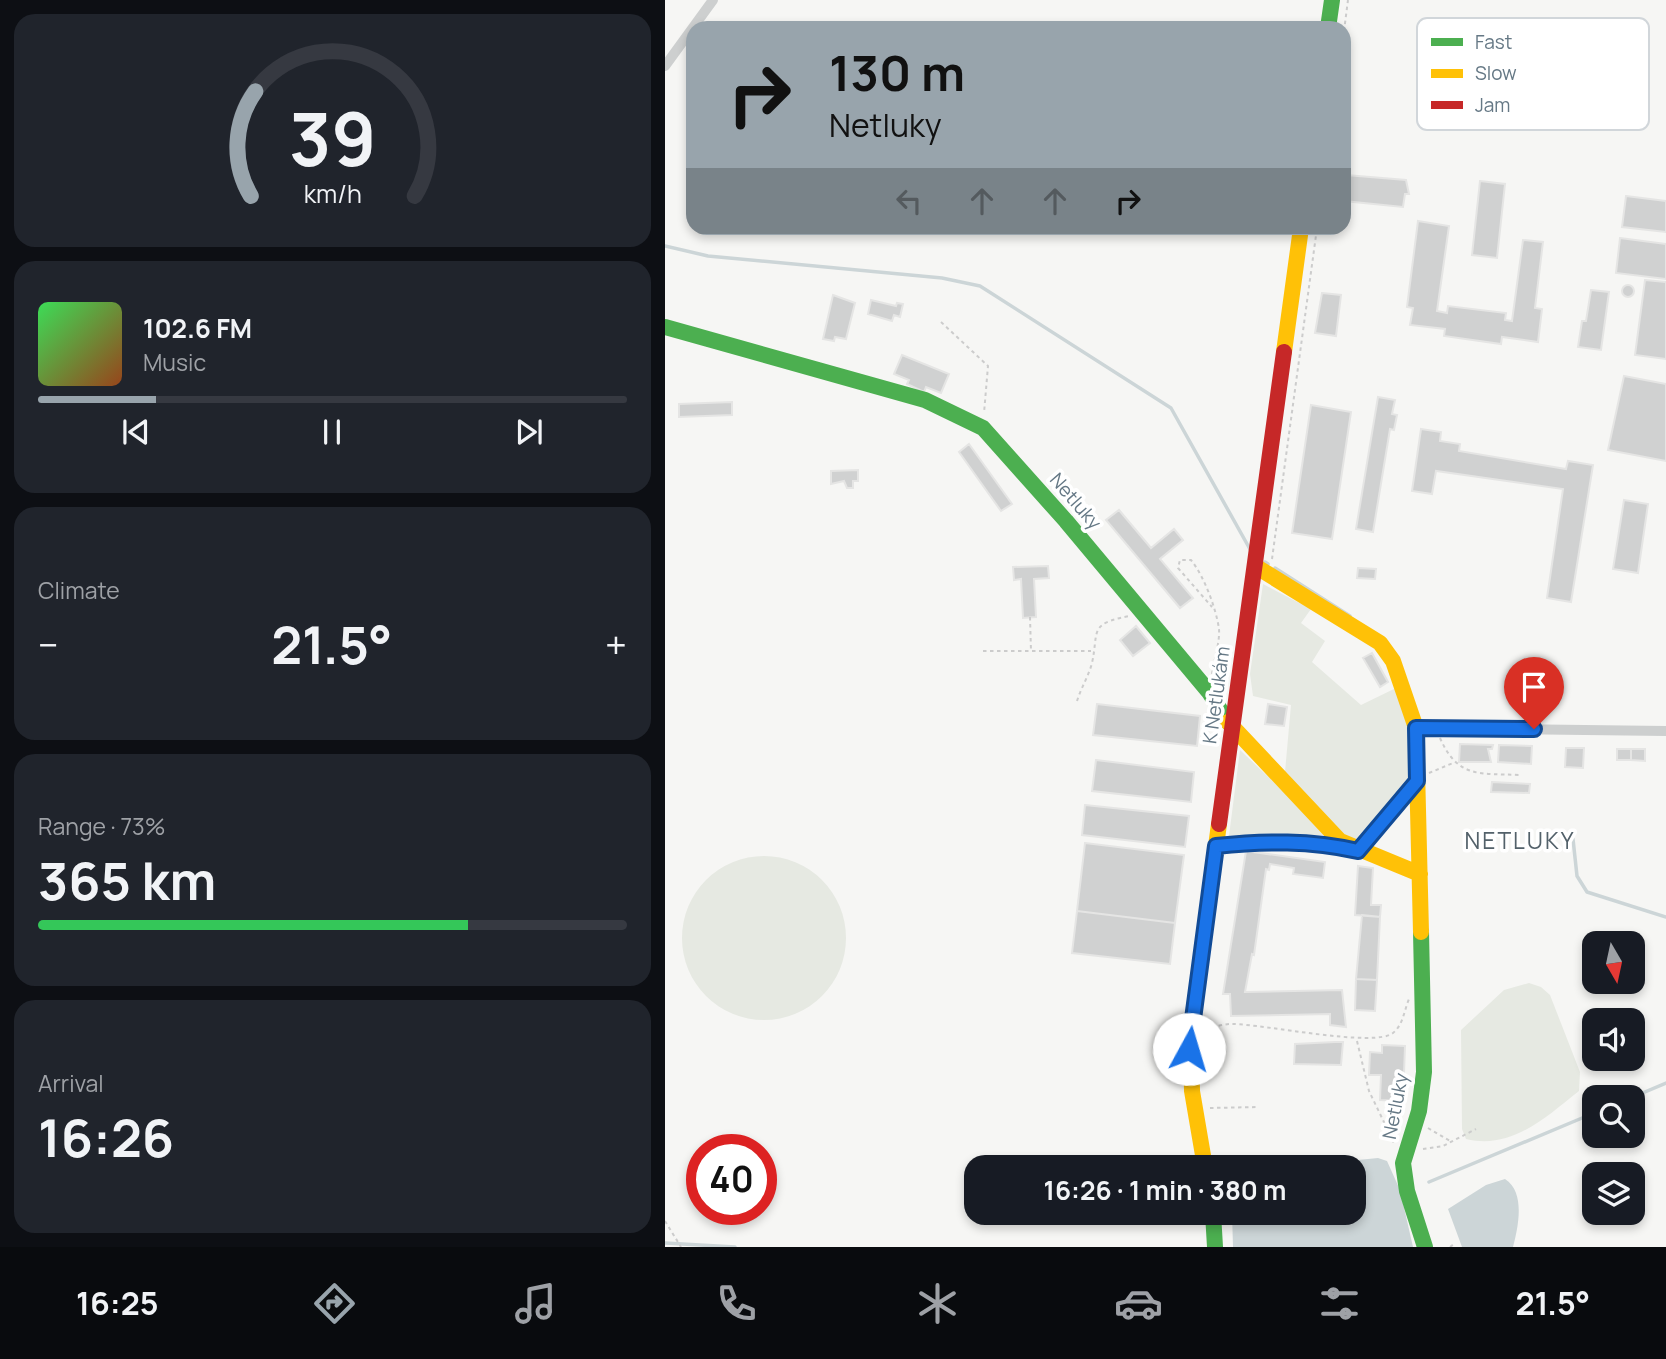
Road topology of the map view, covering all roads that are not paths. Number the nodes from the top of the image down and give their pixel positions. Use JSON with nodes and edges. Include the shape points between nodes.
{"nodes":[{"id":1,"x":713,"y":0,"type":"edge"},
{"id":2,"x":1332,"y":0,"type":"edge"},
{"id":3,"x":698,"y":21,"type":"edge"},
{"id":4,"x":1329,"y":21,"type":"edge"},
{"id":5,"x":686,"y":37,"type":"edge"},
{"id":6,"x":665,"y":66,"type":"edge"},
{"id":7,"x":1300,"y":235,"type":"edge"},
{"id":8,"x":665,"y":327,"type":"edge"},
{"id":9,"x":1255,"y":566,"type":"junction"},
{"id":10,"x":1416,"y":728,"type":"junction"},
{"id":11,"x":1233,"y":729,"type":"junction"},
{"id":12,"x":1666,"y":731,"type":"edge"},
{"id":13,"x":1417,"y":781,"type":"junction"},
{"id":14,"x":1216,"y":846,"type":"junction"},
{"id":15,"x":1358,"y":851,"type":"junction"},
{"id":16,"x":1420,"y":874,"type":"junction"},
{"id":17,"x":1203,"y":1155,"type":"edge"},
{"id":18,"x":1214,"y":1225,"type":"edge"},
{"id":19,"x":1215,"y":1247,"type":"edge"},
{"id":20,"x":1425,"y":1247,"type":"edge"}],
"edges":[{"from":1,"to":3,"type":"street"},
{"from":2,"to":4,"type":"street"},
{"from":5,"to":6,"type":"street"},
{"from":7,"to":9,"type":"street","name":"K Netlukám"},
{"from":8,"to":11,"type":"street","name":"Netluky","via":[[926,400],[983,428],[1209,692]]},
{"from":9,"to":10,"type":"street","name":"Netluky","via":[[1380,643],[1393,661]]},
{"from":9,"to":11,"type":"street","name":"K Netlukám"},
{"from":10,"to":12,"type":"street"},
{"from":10,"to":13,"type":"street","name":"Netluky"},
{"from":11,"to":14,"type":"street","name":"K Netlukám"},
{"from":11,"to":15,"type":"street","name":"Netluky","via":[[1340,841]]},
{"from":13,"to":15,"type":"street"},
{"from":13,"to":16,"type":"street","name":"Netluky"},
{"from":14,"to":15,"type":"street","name":"Netluky","via":[[1263,841],[1322,843]]},
{"from":14,"to":17,"type":"street","name":"K Netlukám","via":[[1191,1031],[1190,1071]]},
{"from":15,"to":16,"type":"street","name":"Netluky"},
{"from":16,"to":20,"type":"street","name":"Netluky","via":[[1424,1072],[1403,1163]]},
{"from":18,"to":19,"type":"street"}]}
